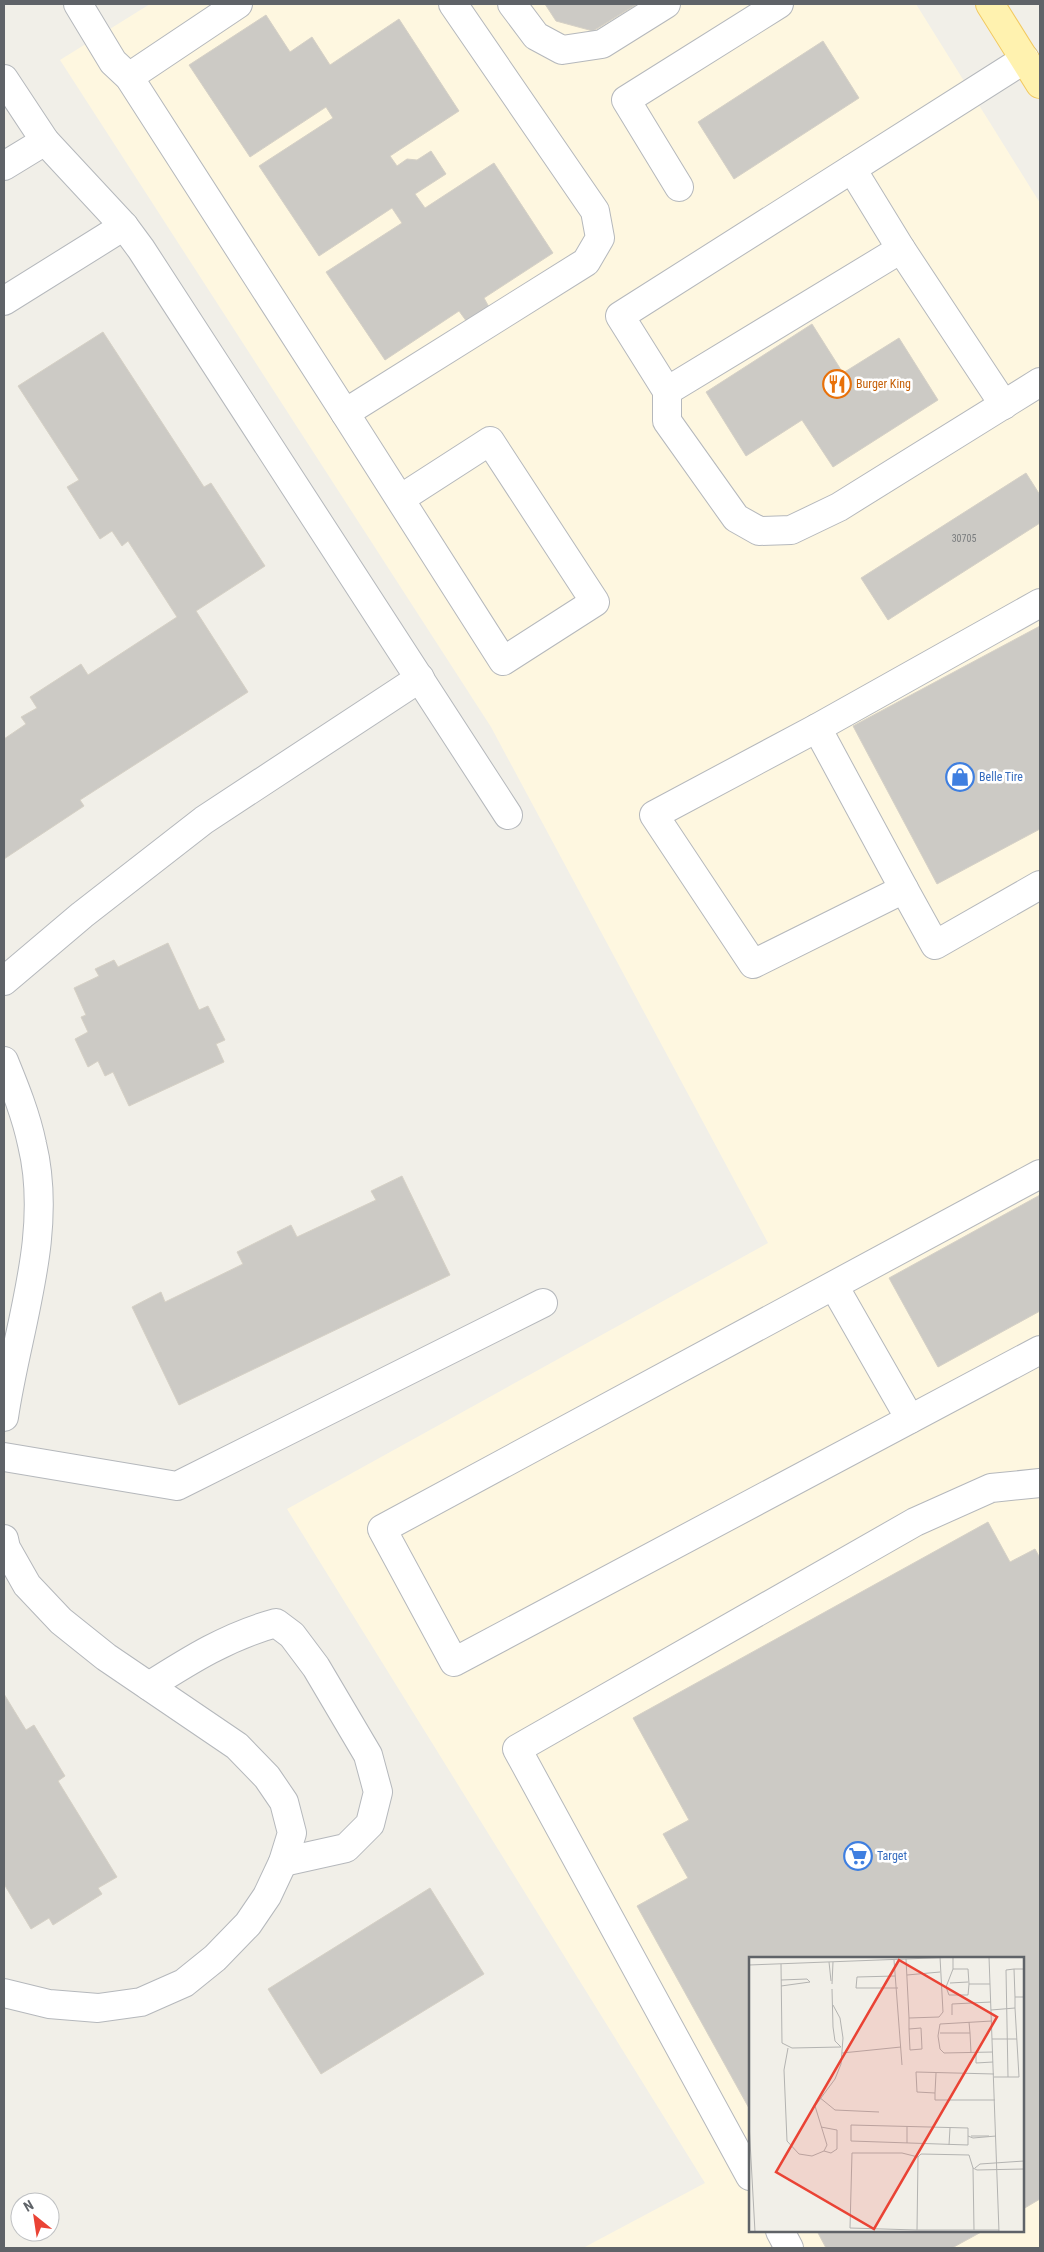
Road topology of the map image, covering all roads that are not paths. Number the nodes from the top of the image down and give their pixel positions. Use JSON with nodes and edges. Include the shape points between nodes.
{"nodes":[{"id":1,"x":78,"y":4,"type":"edge"},
{"id":2,"x":238,"y":4,"type":"edge"},
{"id":3,"x":453,"y":4,"type":"edge"},
{"id":4,"x":512,"y":4,"type":"edge"},
{"id":5,"x":666,"y":4,"type":"edge"},
{"id":6,"x":779,"y":4,"type":"edge"},
{"id":7,"x":990,"y":4,"type":"edge"},
{"id":8,"x":1025,"y":59,"type":"junction"},
{"id":9,"x":129,"y":77,"type":"junction"},
{"id":10,"x":4,"y":79,"type":"edge"},
{"id":11,"x":1040,"y":84,"type":"edge"},
{"id":12,"x":45,"y":141,"type":"junction"},
{"id":13,"x":4,"y":166,"type":"edge"},
{"id":14,"x":852,"y":169,"type":"junction"},
{"id":15,"x":680,"y":187,"type":"dead end"},
{"id":16,"x":124,"y":226,"type":"junction"},
{"id":17,"x":901,"y":249,"type":"junction"},
{"id":18,"x":4,"y":301,"type":"edge"},
{"id":19,"x":1040,"y":382,"type":"edge"},
{"id":20,"x":667,"y":391,"type":"junction"},
{"id":21,"x":1004,"y":405,"type":"junction"},
{"id":22,"x":346,"y":413,"type":"junction"},
{"id":23,"x":400,"y":499,"type":"junction"},
{"id":24,"x":1040,"y":603,"type":"edge"},
{"id":25,"x":420,"y":678,"type":"junction"},
{"id":26,"x":817,"y":728,"type":"junction"},
{"id":27,"x":508,"y":815,"type":"dead end"},
{"id":28,"x":1040,"y":885,"type":"edge"},
{"id":29,"x":904,"y":889,"type":"junction"},
{"id":30,"x":4,"y":981,"type":"edge"},
{"id":31,"x":4,"y":1061,"type":"edge"},
{"id":32,"x":1040,"y":1174,"type":"edge"},
{"id":33,"x":834,"y":1286,"type":"junction"},
{"id":34,"x":543,"y":1303,"type":"dead end"},
{"id":35,"x":1040,"y":1350,"type":"edge"},
{"id":36,"x":4,"y":1417,"type":"edge"},
{"id":37,"x":910,"y":1419,"type":"junction"},
{"id":38,"x":4,"y":1457,"type":"edge"},
{"id":39,"x":1040,"y":1483,"type":"edge"},
{"id":40,"x":4,"y":1539,"type":"edge"},
{"id":41,"x":149,"y":1686,"type":"junction"},
{"id":42,"x":283,"y":1862,"type":"junction"},
{"id":43,"x":4,"y":1992,"type":"edge"},
{"id":44,"x":749,"y":2174,"type":"edge"},
{"id":45,"x":781,"y":2232,"type":"edge"},
{"id":46,"x":790,"y":2248,"type":"edge"}],
"edges":[{"from":1,"to":9,"type":"lane","via":[[113,62]]},
{"from":2,"to":9,"type":"lane"},
{"from":3,"to":22,"type":"lane","via":[[595,211],[600,238],[586,262]]},
{"from":4,"to":5,"type":"lane","via":[[536,36],[562,50],[602,44]]},
{"from":6,"to":15,"type":"lane","via":[[626,100]]},
{"from":7,"to":8,"type":"main road"},
{"from":8,"to":11,"type":"main road"},
{"from":8,"to":14,"type":"lane"},
{"from":9,"to":22,"type":"lane"},
{"from":10,"to":12,"type":"lane"},
{"from":12,"to":13,"type":"lane"},
{"from":12,"to":16,"type":"lane"},
{"from":14,"to":17,"type":"lane"},
{"from":14,"to":20,"type":"lane","via":[[620,316]]},
{"from":16,"to":18,"type":"lane"},
{"from":16,"to":25,"type":"lane"},
{"from":17,"to":20,"type":"lane"},
{"from":17,"to":21,"type":"lane"},
{"from":19,"to":21,"type":"lane"},
{"from":20,"to":21,"type":"lane","via":[[667,420],[736,518],[758,531],[791,530],[839,507]]},
{"from":22,"to":23,"type":"lane"},
{"from":23,"to":23,"type":"lane","via":[[503,661],[595,602],[490,441]]},
{"from":24,"to":26,"type":"lane"},
{"from":25,"to":27,"type":"lane"},
{"from":25,"to":30,"type":"lane","via":[[204,820]]},
{"from":26,"to":29,"type":"lane"},
{"from":26,"to":29,"type":"lane","via":[[654,815],[753,964]]},
{"from":28,"to":29,"type":"lane","via":[[935,945]]},
{"from":31,"to":36,"type":"lane","via":[[33,1145],[38,1188],[37,1238]]},
{"from":32,"to":33,"type":"lane"},
{"from":33,"to":37,"type":"lane"},
{"from":33,"to":37,"type":"lane","via":[[382,1529],[454,1662]]},
{"from":34,"to":38,"type":"lane","via":[[177,1486]]},
{"from":35,"to":37,"type":"lane"},
{"from":39,"to":44,"type":"lane","via":[[991,1488],[915,1522],[517,1749]]},
{"from":40,"to":41,"type":"lane","via":[[27,1585],[61,1621]]},
{"from":41,"to":42,"type":"lane","via":[[238,1746],[267,1777],[284,1802],[292,1833]]},
{"from":41,"to":42,"type":"lane","via":[[207,1650],[254,1629],[276,1623],[292,1635],[316,1667],[368,1755],[378,1792],[370,1824],[346,1848]]},
{"from":42,"to":43,"type":"lane","via":[[267,1896],[248,1924],[215,1958],[184,1983],[141,2002],[98,2008],[48,2004]]},
{"from":45,"to":46,"type":"lane"}]}
